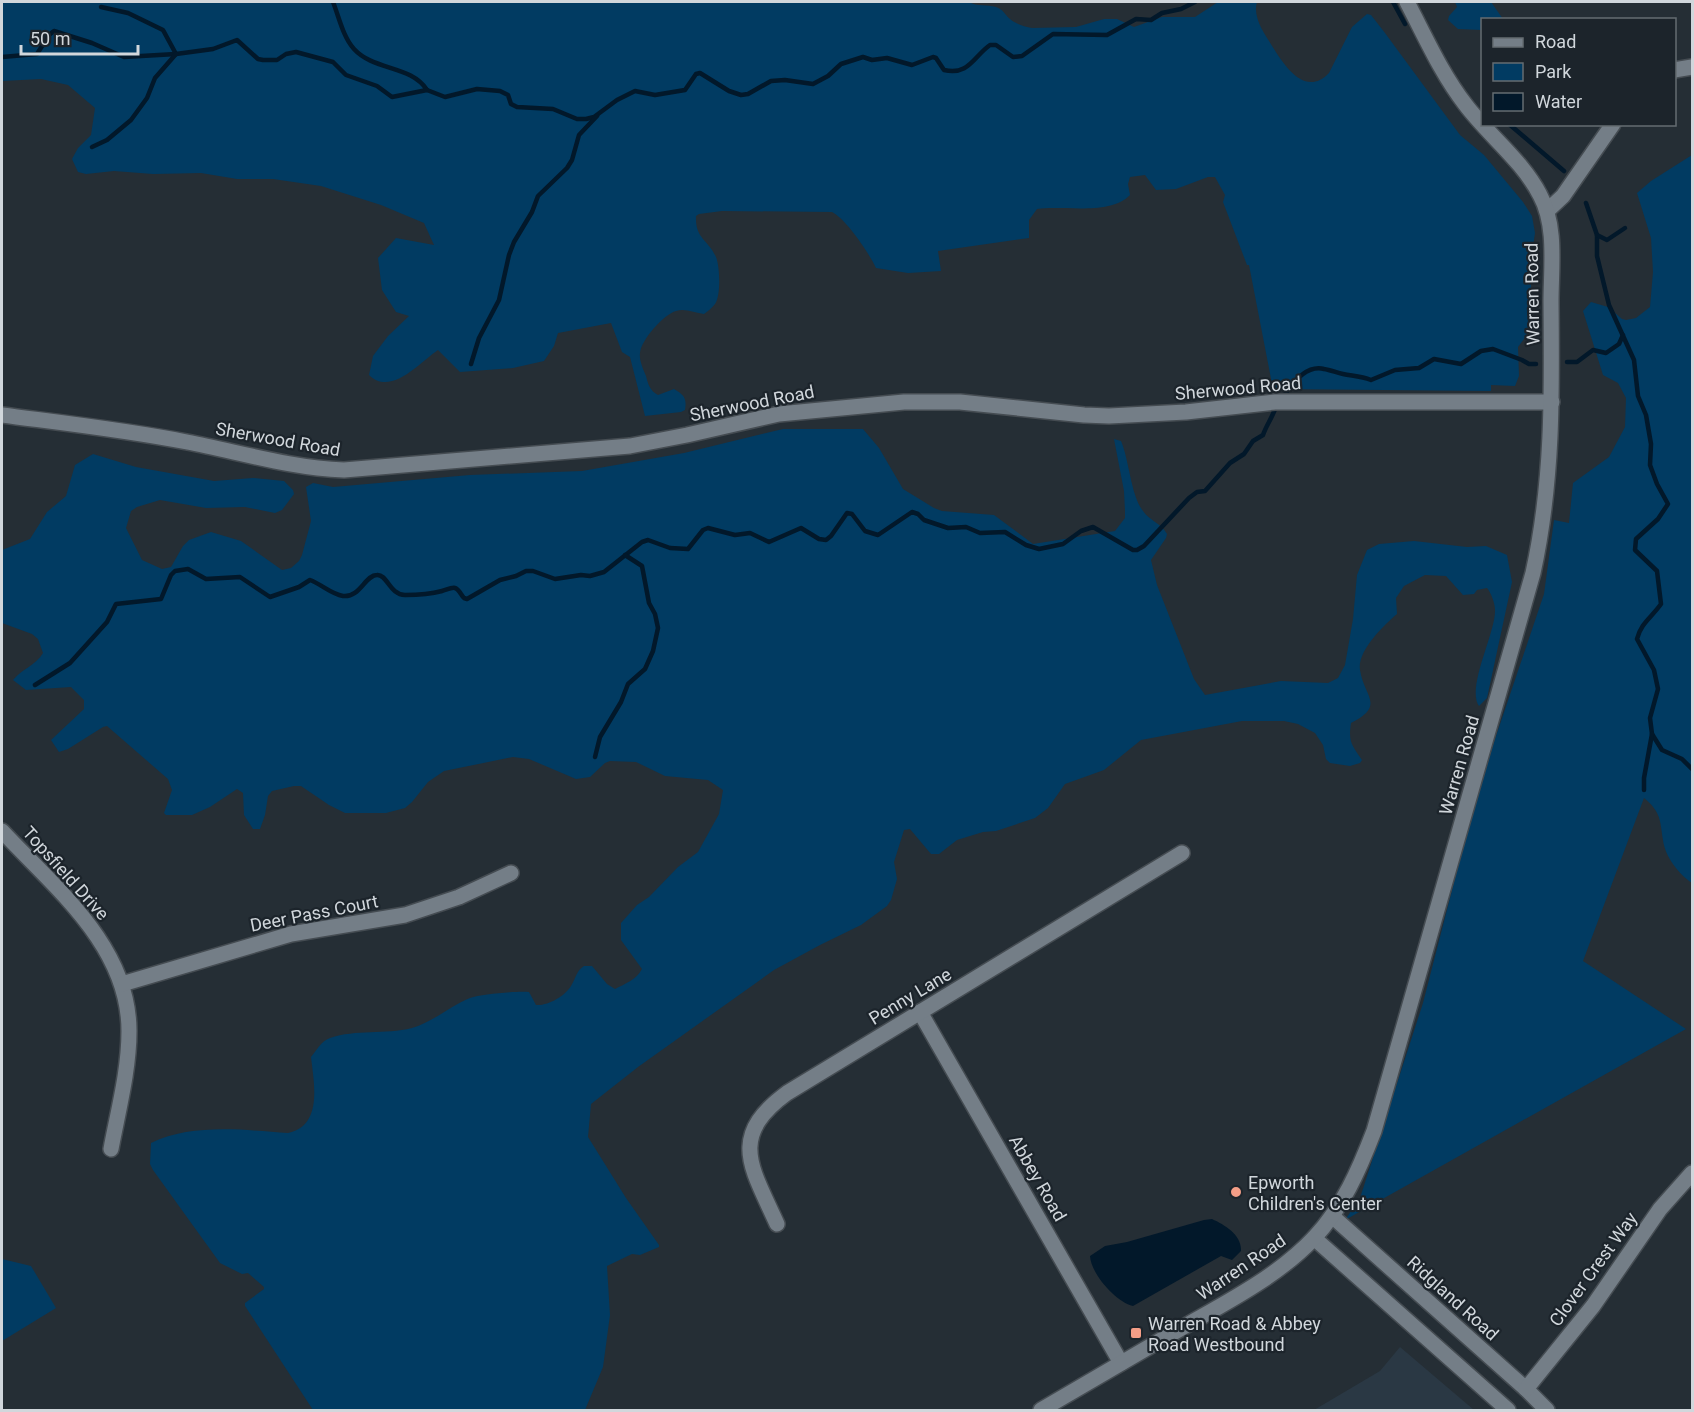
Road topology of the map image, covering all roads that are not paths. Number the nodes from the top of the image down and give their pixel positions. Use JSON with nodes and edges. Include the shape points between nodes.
{"nodes":[{"id":1,"x":1407,"y":2,"type":"edge"},
{"id":2,"x":1692,"y":67,"type":"edge"},
{"id":3,"x":1676,"y":70,"type":"edge"},
{"id":4,"x":1481,"y":123,"type":"edge"},
{"id":5,"x":1483,"y":126,"type":"edge"},
{"id":6,"x":1612,"y":126,"type":"edge"},
{"id":7,"x":1547,"y":211,"type":"junction"},
{"id":8,"x":1552,"y":402,"type":"junction"},
{"id":9,"x":2,"y":415,"type":"edge"},
{"id":10,"x":2,"y":831,"type":"edge"},
{"id":11,"x":1182,"y":853,"type":"dead end"},
{"id":12,"x":511,"y":873,"type":"dead end"},
{"id":13,"x":122,"y":984,"type":"junction"},
{"id":14,"x":920,"y":1012,"type":"junction"},
{"id":15,"x":111,"y":1149,"type":"dead end"},
{"id":16,"x":1692,"y":1173,"type":"edge"},
{"id":17,"x":1332,"y":1216,"type":"junction"},
{"id":18,"x":777,"y":1224,"type":"dead end"},
{"id":19,"x":1314,"y":1238,"type":"junction"},
{"id":20,"x":1121,"y":1363,"type":"junction"},
{"id":21,"x":1526,"y":1389,"type":"junction"},
{"id":22,"x":1041,"y":1410,"type":"edge"},
{"id":23,"x":1508,"y":1410,"type":"edge"},
{"id":24,"x":1547,"y":1410,"type":"edge"}],
"edges":[{"from":1,"to":4,"type":"street","name":"Warren Road","via":[[1452,86]]},
{"from":2,"to":3,"type":"street"},
{"from":5,"to":7,"type":"street","name":"Warren Road","via":[[1525,172]]},
{"from":6,"to":7,"type":"street","via":[[1563,196]]},
{"from":7,"to":8,"type":"street","name":"Warren Road","via":[[1551,247]]},
{"from":8,"to":9,"type":"street","name":"Sherwood Road","via":[[1284,401],[1121,416],[960,402],[904,402],[779,414],[630,446],[344,470],[288,464],[135,433]]},
{"from":8,"to":17,"type":"street","name":"Warren Road","via":[[1544,513],[1516,638],[1374,1131],[1355,1179]]},
{"from":10,"to":13,"type":"street","name":"Topsfield Drive","via":[[83,918],[110,957]]},
{"from":11,"to":14,"type":"street","name":"Penny Lane"},
{"from":12,"to":13,"type":"street","name":"Deer Pass Court","via":[[459,897],[405,915],[282,937]]},
{"from":13,"to":15,"type":"street","name":"Topsfield Drive","via":[[129,1051]]},
{"from":14,"to":18,"type":"street","name":"Penny Lane","via":[[788,1093],[758,1120],[749,1155]]},
{"from":14,"to":20,"type":"street","name":"Abbey Road"},
{"from":16,"to":21,"type":"street","name":"Clover Crest Way","via":[[1660,1209],[1593,1306]]},
{"from":17,"to":19,"type":"street","name":"Warren Road"},
{"from":17,"to":21,"type":"street","name":"Ridgland Road"},
{"from":19,"to":20,"type":"street","name":"Warren Road","via":[[1251,1287]]},
{"from":19,"to":23,"type":"street"},
{"from":20,"to":22,"type":"street","name":"Warren Road"},
{"from":21,"to":24,"type":"street","name":"Ridgland Road"}]}
